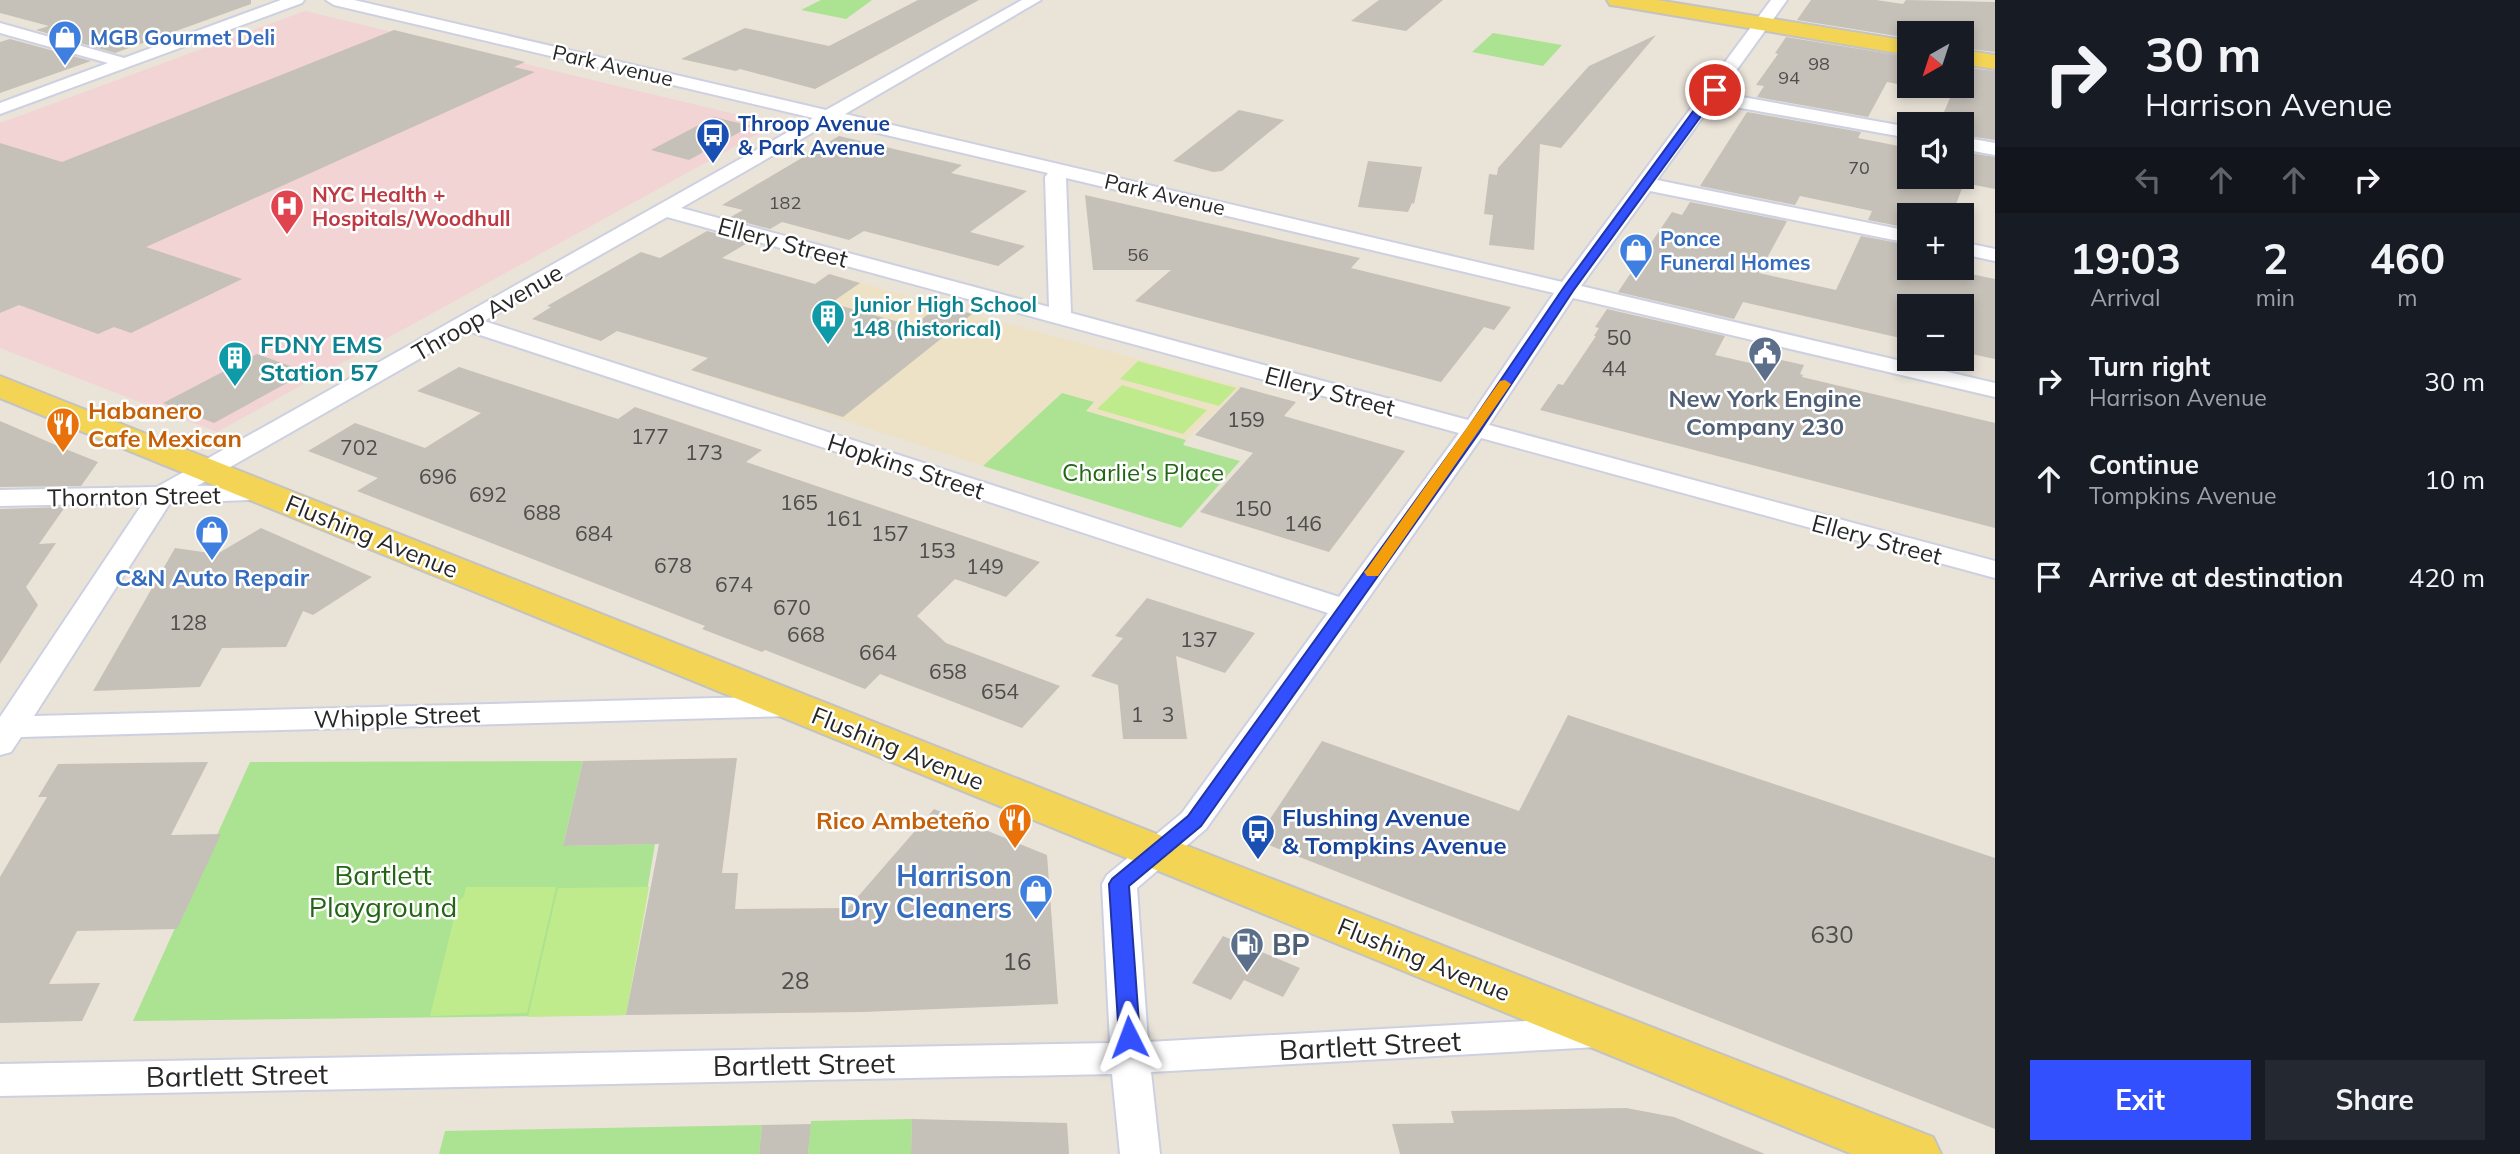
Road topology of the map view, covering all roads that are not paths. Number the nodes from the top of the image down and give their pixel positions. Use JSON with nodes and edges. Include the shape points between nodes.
{"nodes":[{"id":1,"x":296,"y":0,"type":"edge"},
{"id":2,"x":334,"y":0,"type":"edge"},
{"id":3,"x":1033,"y":0,"type":"edge"},
{"id":4,"x":1618,"y":0,"type":"edge"},
{"id":5,"x":1779,"y":0,"type":"edge"},
{"id":6,"x":1763,"y":24,"type":"junction"},
{"id":7,"x":0,"y":28,"type":"edge"},
{"id":8,"x":1897,"y":46,"type":"edge"},
{"id":9,"x":1974,"y":59,"type":"edge"},
{"id":10,"x":1995,"y":62,"type":"edge"},
{"id":11,"x":125,"y":63,"type":"junction"},
{"id":12,"x":1710,"y":97,"type":"junction"},
{"id":13,"x":0,"y":109,"type":"edge"},
{"id":14,"x":830,"y":116,"type":"junction"},
{"id":15,"x":1897,"y":131,"type":"edge"},
{"id":16,"x":1974,"y":145,"type":"edge"},
{"id":17,"x":1995,"y":149,"type":"edge"},
{"id":18,"x":1063,"y":170,"type":"junction"},
{"id":19,"x":1646,"y":184,"type":"junction"},
{"id":20,"x":666,"y":210,"type":"junction"},
{"id":21,"x":1897,"y":235,"type":"edge"},
{"id":22,"x":1974,"y":251,"type":"edge"},
{"id":23,"x":1995,"y":255,"type":"edge"},
{"id":24,"x":1568,"y":289,"type":"junction"},
{"id":25,"x":1059,"y":316,"type":"junction"},
{"id":26,"x":467,"y":323,"type":"junction"},
{"id":27,"x":0,"y":386,"type":"edge"},
{"id":28,"x":1995,"y":390,"type":"edge"},
{"id":29,"x":1474,"y":430,"type":"junction"},
{"id":30,"x":209,"y":468,"type":"junction"},
{"id":31,"x":268,"y":493,"type":"junction"},
{"id":32,"x":161,"y":496,"type":"junction"},
{"id":33,"x":0,"y":498,"type":"edge"},
{"id":34,"x":1995,"y":570,"type":"edge"},
{"id":35,"x":1346,"y":609,"type":"junction"},
{"id":36,"x":793,"y":706,"type":"junction"},
{"id":37,"x":4,"y":733,"type":"edge"},
{"id":38,"x":1156,"y":852,"type":"junction"},
{"id":39,"x":1607,"y":1031,"type":"junction"},
{"id":40,"x":1130,"y":1058,"type":"junction"},
{"id":41,"x":0,"y":1080,"type":"edge"},
{"id":42,"x":1140,"y":1154,"type":"edge"},
{"id":43,"x":1913,"y":1154,"type":"edge"}],
"edges":[{"from":1,"to":11,"type":"street"},
{"from":2,"to":14,"type":"street","name":"Park Avenue"},
{"from":3,"to":14,"type":"street","name":"Throop Avenue"},
{"from":4,"to":6,"type":"main road"},
{"from":5,"to":6,"type":"street"},
{"from":6,"to":8,"type":"main road"},
{"from":6,"to":12,"type":"street"},
{"from":7,"to":11,"type":"street"},
{"from":9,"to":10,"type":"main road"},
{"from":11,"to":13,"type":"street"},
{"from":12,"to":15,"type":"street"},
{"from":12,"to":19,"type":"street"},
{"from":14,"to":18,"type":"street","name":"Park Avenue"},
{"from":14,"to":20,"type":"street","name":"Throop Avenue"},
{"from":16,"to":17,"type":"street"},
{"from":18,"to":24,"type":"street","name":"Park Avenue"},
{"from":18,"to":25,"type":"street","via":[[1055,177]]},
{"from":19,"to":21,"type":"street"},
{"from":19,"to":24,"type":"street"},
{"from":20,"to":25,"type":"street","name":"Ellery Street"},
{"from":20,"to":26,"type":"street","name":"Throop Avenue"},
{"from":22,"to":23,"type":"street"},
{"from":24,"to":28,"type":"street","name":"Park Avenue"},
{"from":24,"to":29,"type":"street"},
{"from":25,"to":29,"type":"street","name":"Ellery Street"},
{"from":26,"to":30,"type":"street","name":"Throop Avenue"},
{"from":26,"to":35,"type":"street","name":"Hopkins Street"},
{"from":27,"to":30,"type":"main road","name":"Flushing Avenue"},
{"from":29,"to":34,"type":"street","name":"Ellery Street"},
{"from":29,"to":35,"type":"street"},
{"from":30,"to":31,"type":"main road","name":"Flushing Avenue"},
{"from":30,"to":32,"type":"street","name":"Throop Avenue"},
{"from":31,"to":32,"type":"street","name":"Thornton Street"},
{"from":31,"to":36,"type":"main road","name":"Flushing Avenue"},
{"from":32,"to":33,"type":"street","name":"Thornton Street"},
{"from":32,"to":37,"type":"street","name":"Throop Avenue"},
{"from":35,"to":38,"type":"street","via":[[1194,821]]},
{"from":36,"to":37,"type":"street","name":"Whipple Street"},
{"from":36,"to":38,"type":"main road","name":"Flushing Avenue"},
{"from":38,"to":39,"type":"main road","name":"Flushing Avenue"},
{"from":38,"to":40,"type":"street","via":[[1119,884]]},
{"from":39,"to":40,"type":"street","name":"Bartlett Street"},
{"from":39,"to":43,"type":"main road","name":"Flushing Avenue"},
{"from":40,"to":41,"type":"street","name":"Bartlett Street"},
{"from":40,"to":42,"type":"street"}]}
